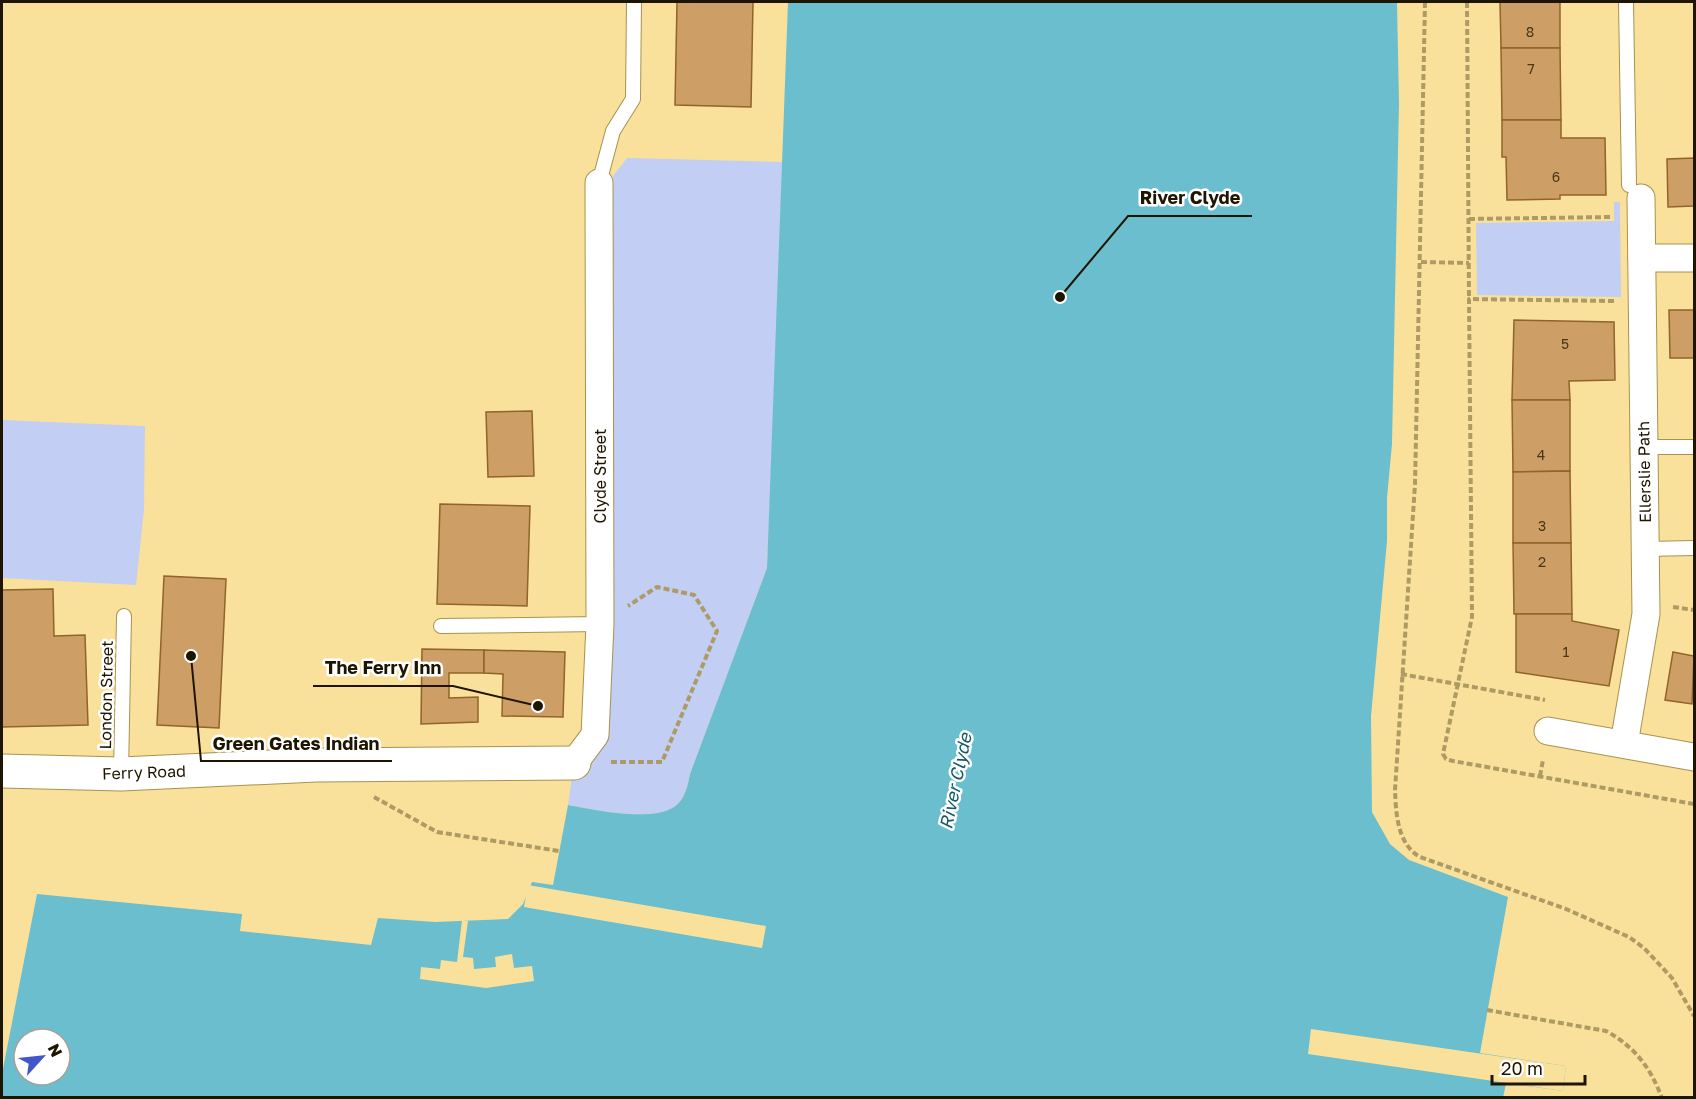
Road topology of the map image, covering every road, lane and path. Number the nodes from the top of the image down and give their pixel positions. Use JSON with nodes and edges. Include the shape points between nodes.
{"nodes":[{"id":1,"x":634,"y":2,"type":"edge"},
{"id":2,"x":1425,"y":2,"type":"edge"},
{"id":3,"x":1467,"y":2,"type":"edge"},
{"id":4,"x":1626,"y":2,"type":"edge"},
{"id":5,"x":599,"y":183,"type":"joint"},
{"id":6,"x":1635,"y":192,"type":"joint"},
{"id":7,"x":1611,"y":208,"type":"dead end"},
{"id":8,"x":1469,"y":219,"type":"junction"},
{"id":9,"x":1642,"y":258,"type":"junction"},
{"id":10,"x":1695,"y":258,"type":"edge"},
{"id":11,"x":1421,"y":262,"type":"junction"},
{"id":12,"x":1469,"y":263,"type":"junction"},
{"id":13,"x":1470,"y":299,"type":"junction"},
{"id":14,"x":1642,"y":301,"type":"junction"},
{"id":15,"x":1644,"y":447,"type":"junction"},
{"id":16,"x":1695,"y":447,"type":"edge"},
{"id":17,"x":1695,"y":548,"type":"edge"},
{"id":18,"x":1645,"y":549,"type":"junction"},
{"id":19,"x":124,"y":616,"type":"dead end"},
{"id":20,"x":600,"y":624,"type":"junction"},
{"id":21,"x":441,"y":626,"type":"dead end"},
{"id":22,"x":1401,"y":674,"type":"junction"},
{"id":23,"x":1457,"y":684,"type":"junction"},
{"id":24,"x":1548,"y":731,"type":"dead end"},
{"id":25,"x":1624,"y":744,"type":"junction"},
{"id":26,"x":1695,"y":757,"type":"edge"},
{"id":27,"x":574,"y":763,"type":"junction"},
{"id":28,"x":2,"y":771,"type":"edge"},
{"id":29,"x":121,"y":774,"type":"junction"},
{"id":30,"x":366,"y":793,"type":"dead end"},
{"id":31,"x":1695,"y":804,"type":"edge"},
{"id":32,"x":559,"y":851,"type":"dead end"},
{"id":33,"x":1487,"y":1010,"type":"dead end"},
{"id":34,"x":1695,"y":1016,"type":"edge"},
{"id":35,"x":1662,"y":1098,"type":"edge"}],
"edges":[{"from":1,"to":5,"type":"lane","via":[[633,99],[613,131]]},
{"from":2,"to":11,"type":"path"},
{"from":3,"to":8,"type":"path"},
{"from":4,"to":6,"type":"lane","name":"Ellerslie Path"},
{"from":5,"to":20,"type":"street","name":"Clyde Street"},
{"from":6,"to":9,"type":"street","name":"Ellerslie Path"},
{"from":7,"to":8,"type":"path","via":[[1611,218]]},
{"from":8,"to":12,"type":"path"},
{"from":9,"to":10,"type":"street"},
{"from":9,"to":14,"type":"street","name":"Ellerslie Path"},
{"from":11,"to":12,"type":"path"},
{"from":11,"to":22,"type":"path","via":[[1414,484]]},
{"from":12,"to":13,"type":"path"},
{"from":13,"to":14,"type":"path"},
{"from":13,"to":23,"type":"path","via":[[1473,607]]},
{"from":14,"to":15,"type":"street","name":"Ellerslie Path"},
{"from":15,"to":16,"type":"lane"},
{"from":15,"to":18,"type":"street","name":"Ellerslie Path"},
{"from":17,"to":18,"type":"lane"},
{"from":18,"to":25,"type":"street","name":"Ellerslie Path","via":[[1645,626]]},
{"from":19,"to":29,"type":"lane","name":"London Street"},
{"from":20,"to":21,"type":"lane"},
{"from":20,"to":27,"type":"street","name":"Clyde Street","via":[[595,735]]},
{"from":20,"to":27,"type":"path","via":[[657,587],[694,596],[717,631],[662,762]]},
{"from":22,"to":23,"type":"path"},
{"from":22,"to":34,"type":"path","via":[[1395,805],[1409,848],[1429,860],[1566,909],[1629,937],[1665,970]]},
{"from":23,"to":31,"type":"path","via":[[1444,747],[1446,759]]},
{"from":24,"to":25,"type":"street"},
{"from":25,"to":26,"type":"street"},
{"from":27,"to":29,"type":"main road","name":"Ferry Road","via":[[316,765]]},
{"from":28,"to":29,"type":"main road","name":"Ferry Road"},
{"from":30,"to":32,"type":"path","via":[[437,832]]},
{"from":33,"to":35,"type":"path","via":[[1606,1031],[1640,1056]]}]}
